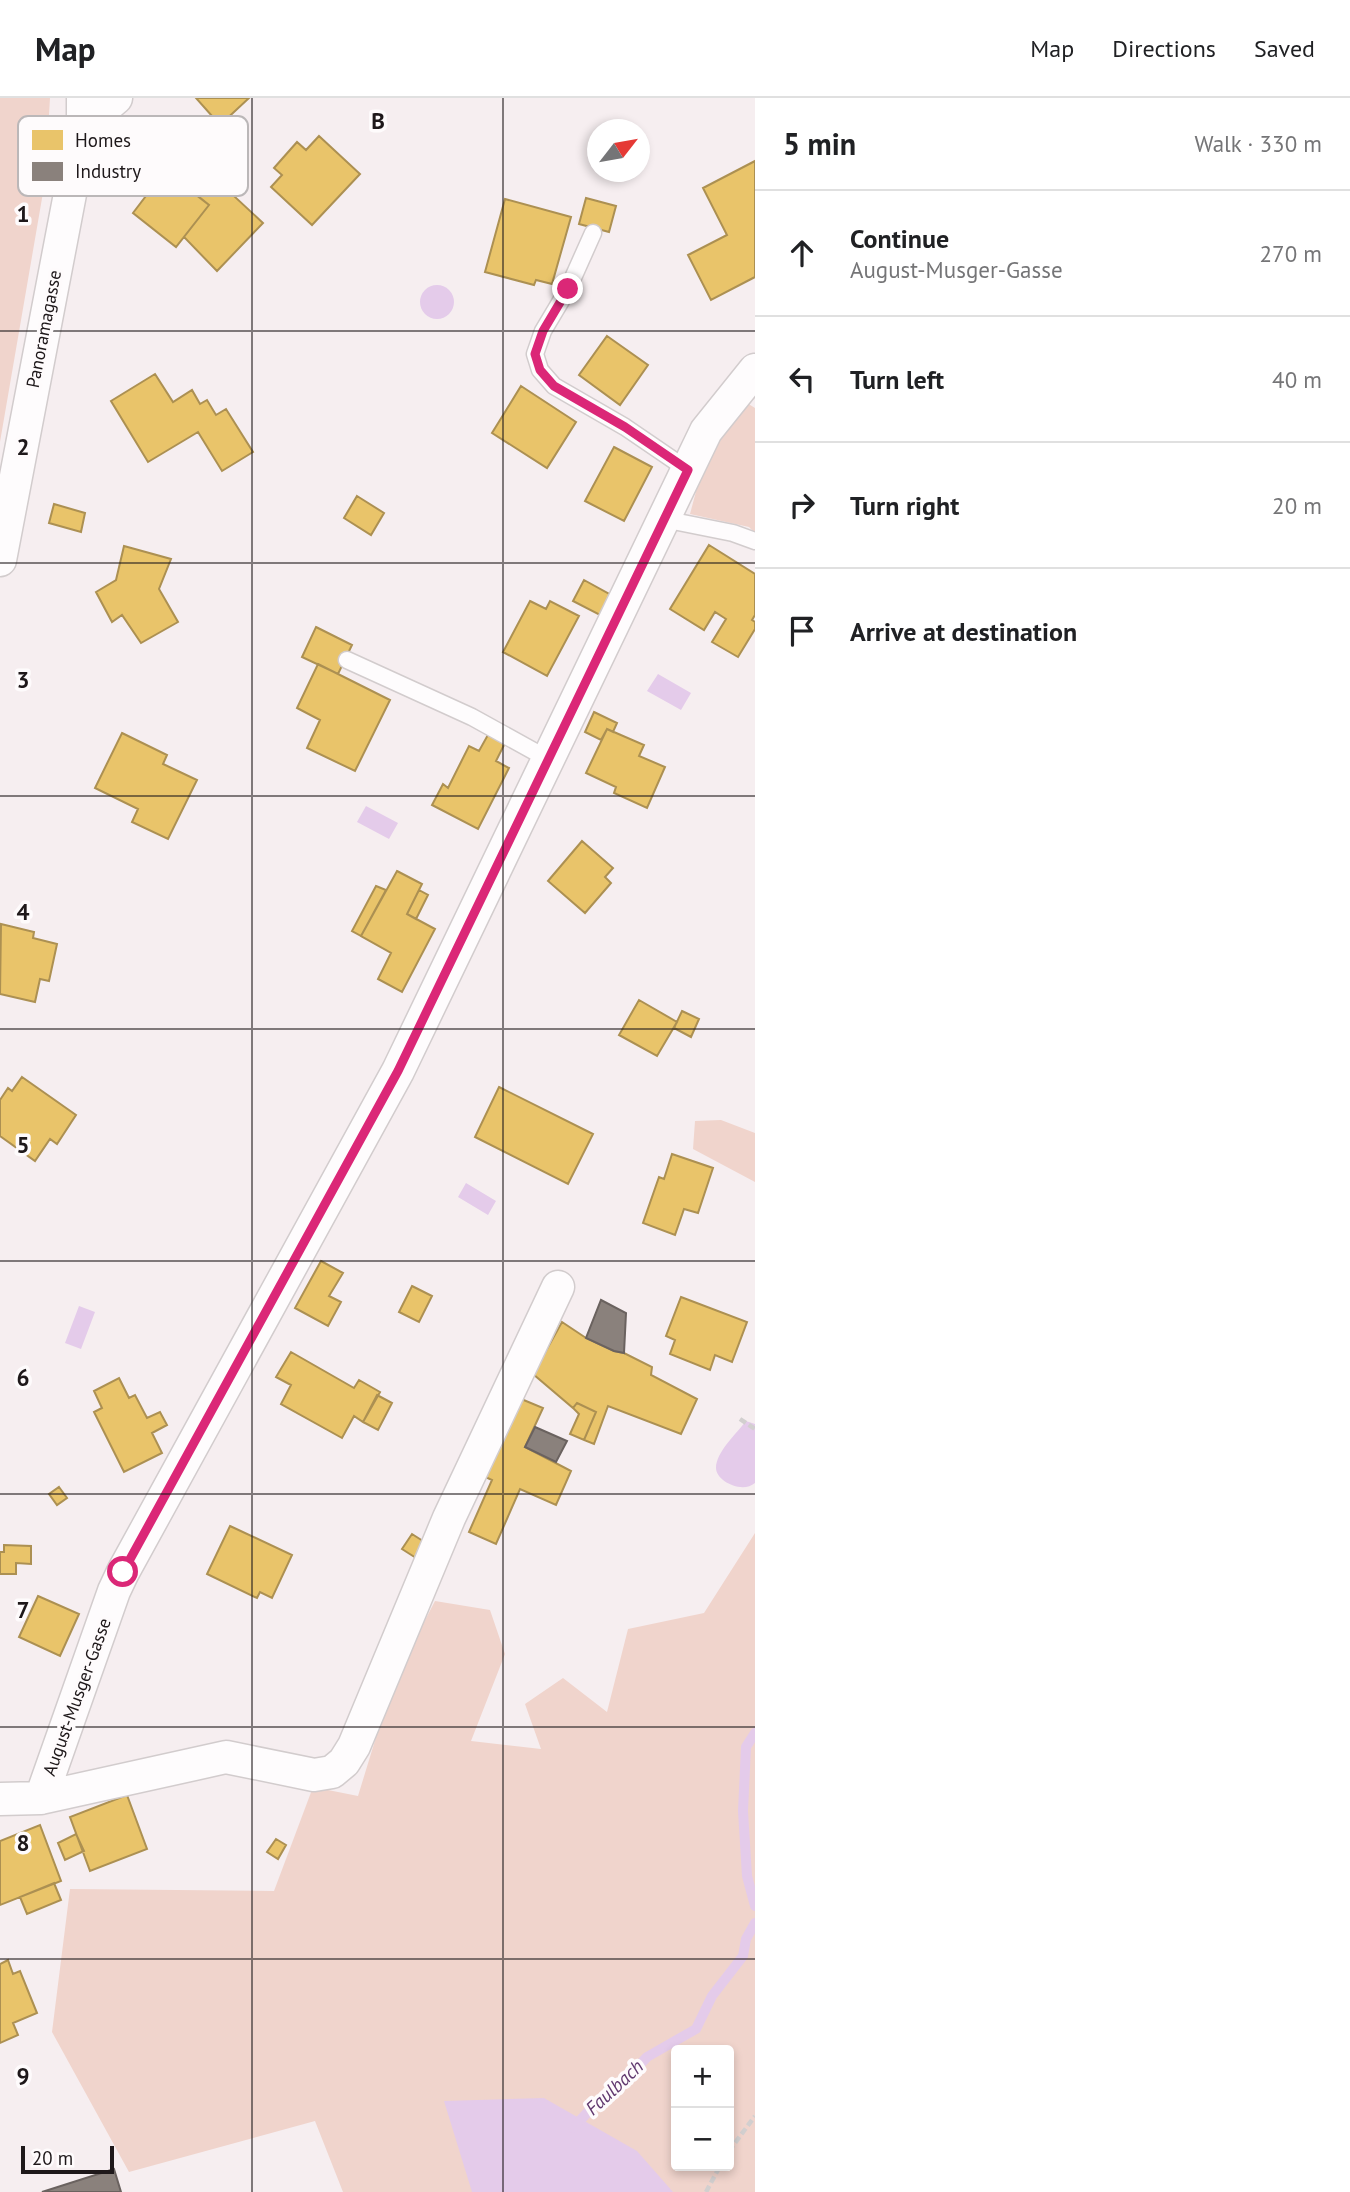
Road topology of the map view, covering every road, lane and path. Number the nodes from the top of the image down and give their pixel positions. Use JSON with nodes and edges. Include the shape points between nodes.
{"nodes":[{"id":1,"x":116,"y":98,"type":"edge"},
{"id":2,"x":83,"y":112,"type":"edge"},
{"id":3,"x":67,"y":196,"type":"edge"},
{"id":4,"x":593,"y":233,"type":"dead end"},
{"id":5,"x":755,"y":370,"type":"edge"},
{"id":6,"x":688,"y":470,"type":"junction"},
{"id":7,"x":663,"y":519,"type":"junction"},
{"id":8,"x":755,"y":541,"type":"edge"},
{"id":9,"x":0,"y":560,"type":"edge"},
{"id":10,"x":346,"y":660,"type":"dead end"},
{"id":11,"x":548,"y":759,"type":"junction"},
{"id":12,"x":558,"y":1287,"type":"dead end"},
{"id":13,"x":740,"y":1419,"type":"dead end"},
{"id":14,"x":755,"y":1430,"type":"edge"},
{"id":15,"x":41,"y":1798,"type":"junction"},
{"id":16,"x":0,"y":1799,"type":"edge"},
{"id":17,"x":755,"y":2116,"type":"edge"},
{"id":18,"x":734,"y":2144,"type":"edge"},
{"id":19,"x":717,"y":2171,"type":"edge"},
{"id":20,"x":706,"y":2192,"type":"edge"}],
"edges":[{"from":1,"to":2,"type":"street"},
{"from":3,"to":9,"type":"street","name":"Panoramagasse"},
{"from":4,"to":6,"type":"lane","via":[[543,331],[535,354],[540,370],[554,386]]},
{"from":5,"to":6,"type":"street","name":"August-Musger-Gasse","via":[[706,431]]},
{"from":6,"to":7,"type":"street","name":"August-Musger-Gasse"},
{"from":7,"to":8,"type":"lane"},
{"from":7,"to":11,"type":"street","name":"August-Musger-Gasse"},
{"from":10,"to":11,"type":"lane","via":[[472,717]]},
{"from":11,"to":15,"type":"street","name":"August-Musger-Gasse","via":[[398,1071],[123,1572]]},
{"from":12,"to":15,"type":"street","name":"August-Musger-Gasse","via":[[449,1518],[344,1762],[332,1772],[314,1775],[226,1757]]},
{"from":13,"to":14,"type":"path"},
{"from":15,"to":16,"type":"street","name":"August-Musger-Gasse"},
{"from":17,"to":18,"type":"path"},
{"from":19,"to":20,"type":"path"}]}
